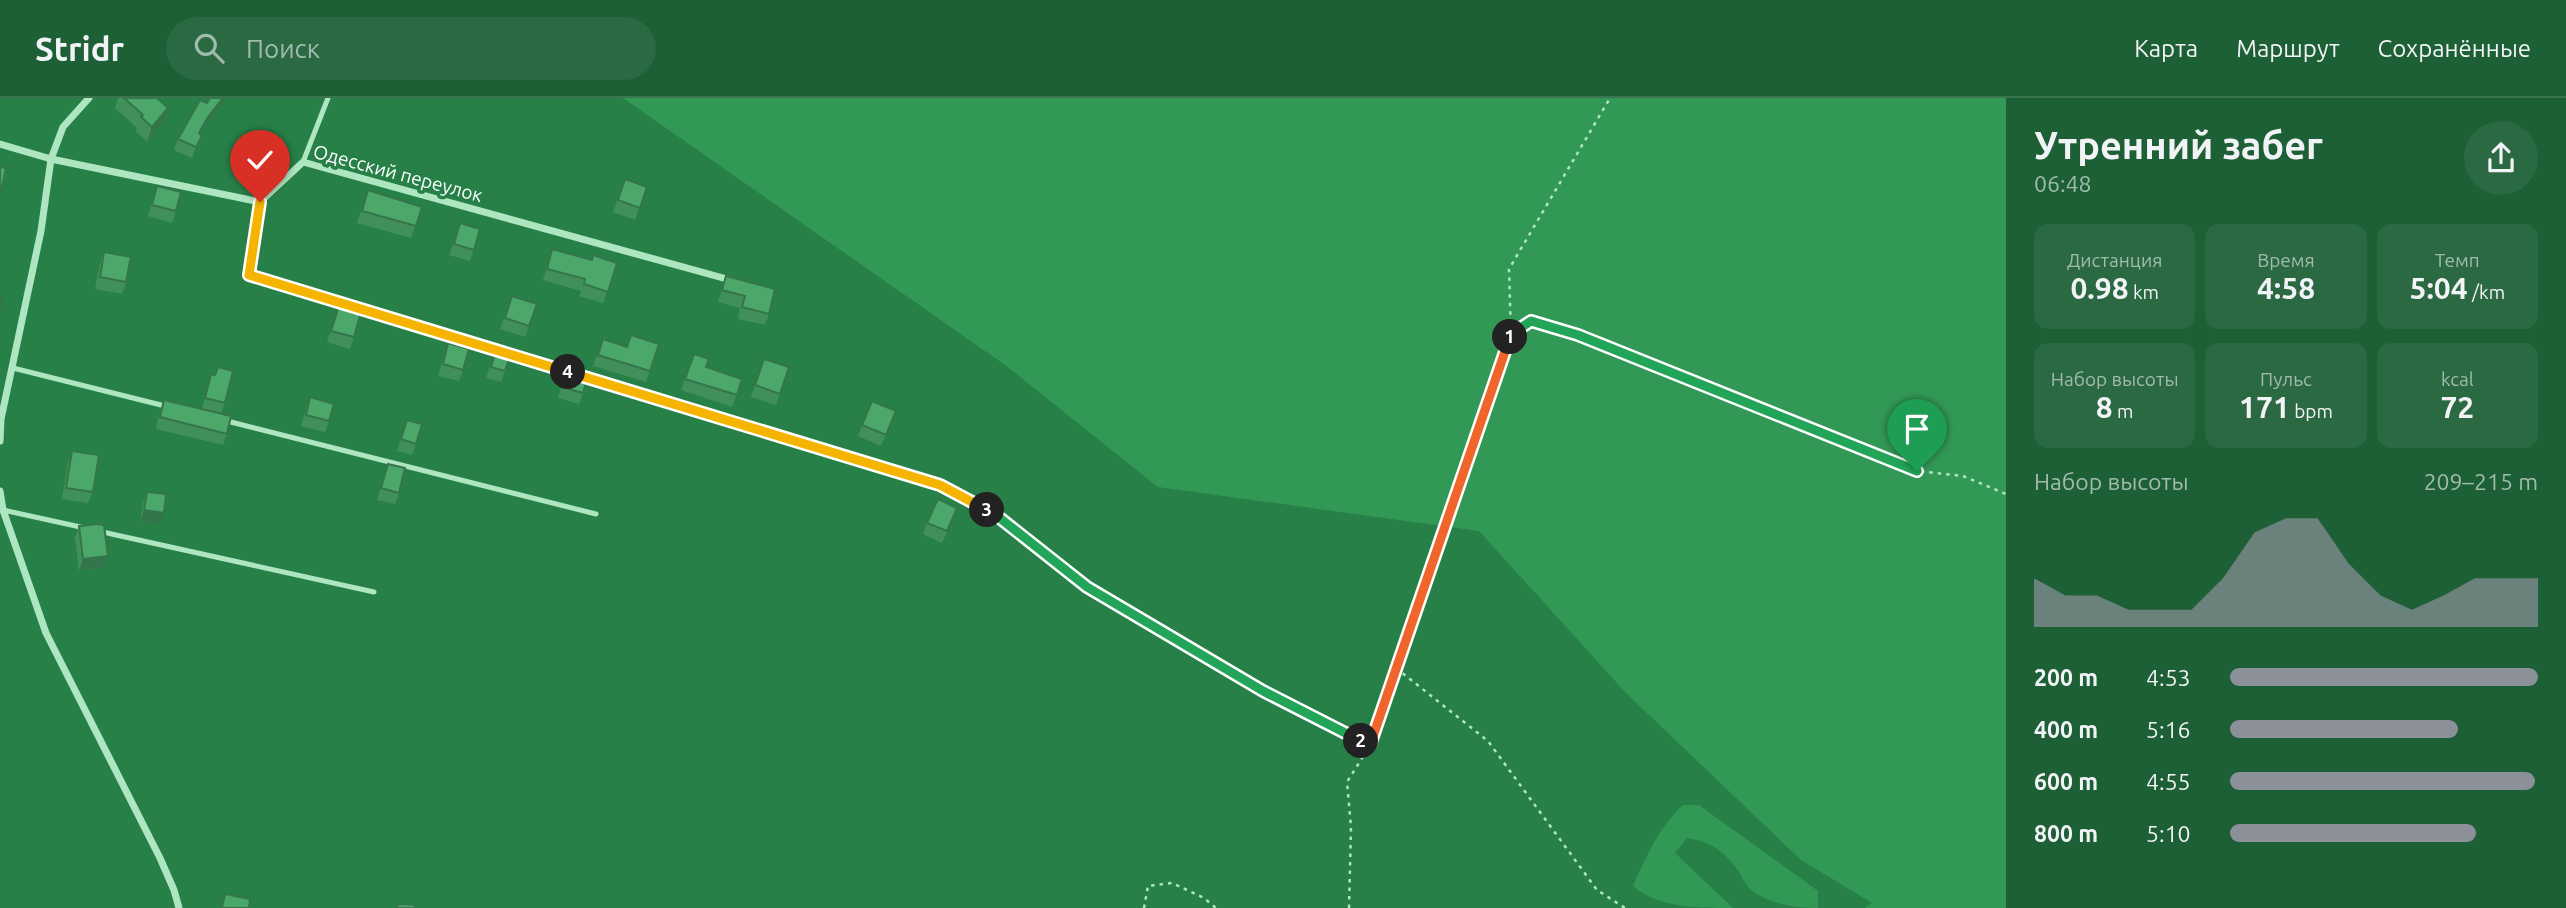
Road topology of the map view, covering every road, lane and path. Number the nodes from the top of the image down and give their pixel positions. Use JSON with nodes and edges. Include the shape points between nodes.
{"nodes":[{"id":1,"x":89,"y":98,"type":"edge"},
{"id":2,"x":328,"y":98,"type":"edge"},
{"id":3,"x":1610,"y":98,"type":"edge"},
{"id":4,"x":0,"y":144,"type":"edge"},
{"id":5,"x":51,"y":159,"type":"junction"},
{"id":6,"x":303,"y":162,"type":"junction"},
{"id":7,"x":260,"y":202,"type":"junction"},
{"id":8,"x":744,"y":284,"type":"edge"},
{"id":9,"x":1511,"y":334,"type":"junction"},
{"id":10,"x":13,"y":368,"type":"junction"},
{"id":11,"x":176,"y":408,"type":"edge"},
{"id":12,"x":1,"y":419,"type":"edge"},
{"id":13,"x":216,"y":419,"type":"edge"},
{"id":14,"x":0,"y":441,"type":"edge"},
{"id":15,"x":0,"y":491,"type":"edge"},
{"id":16,"x":2006,"y":494,"type":"edge"},
{"id":17,"x":3,"y":510,"type":"junction"},
{"id":18,"x":596,"y":514,"type":"dead end"},
{"id":19,"x":374,"y":592,"type":"dead end"},
{"id":20,"x":1396,"y":668,"type":"junction"},
{"id":21,"x":1370,"y":745,"type":"junction"},
{"id":22,"x":179,"y":908,"type":"edge"},
{"id":23,"x":1144,"y":908,"type":"edge"},
{"id":24,"x":1216,"y":908,"type":"edge"},
{"id":25,"x":1349,"y":908,"type":"edge"},
{"id":26,"x":1625,"y":908,"type":"edge"}],
"edges":[{"from":1,"to":5,"type":"street","via":[[63,127]]},
{"from":2,"to":6,"type":"lane"},
{"from":3,"to":9,"type":"path","via":[[1509,268]]},
{"from":4,"to":5,"type":"street"},
{"from":5,"to":7,"type":"street"},
{"from":5,"to":10,"type":"street"},
{"from":6,"to":7,"type":"street","name":"Одесский переулок"},
{"from":6,"to":8,"type":"street","name":"Одесский переулок"},
{"from":7,"to":21,"type":"street","via":[[249,275],[940,485],[996,515],[1087,587],[1263,691]]},
{"from":9,"to":16,"type":"path","via":[[1531,321],[1578,335],[1917,471],[1963,476]]},
{"from":9,"to":20,"type":"path"},
{"from":10,"to":11,"type":"lane"},
{"from":10,"to":12,"type":"street"},
{"from":12,"to":14,"type":"street"},
{"from":13,"to":18,"type":"lane"},
{"from":15,"to":17,"type":"street"},
{"from":17,"to":19,"type":"lane"},
{"from":17,"to":22,"type":"street","via":[[46,633],[160,858]]},
{"from":20,"to":21,"type":"path"},
{"from":20,"to":26,"type":"path","via":[[1488,741],[1597,890]]},
{"from":21,"to":25,"type":"path","via":[[1347,782]]},
{"from":23,"to":24,"type":"path","via":[[1148,886],[1172,883]]}]}
